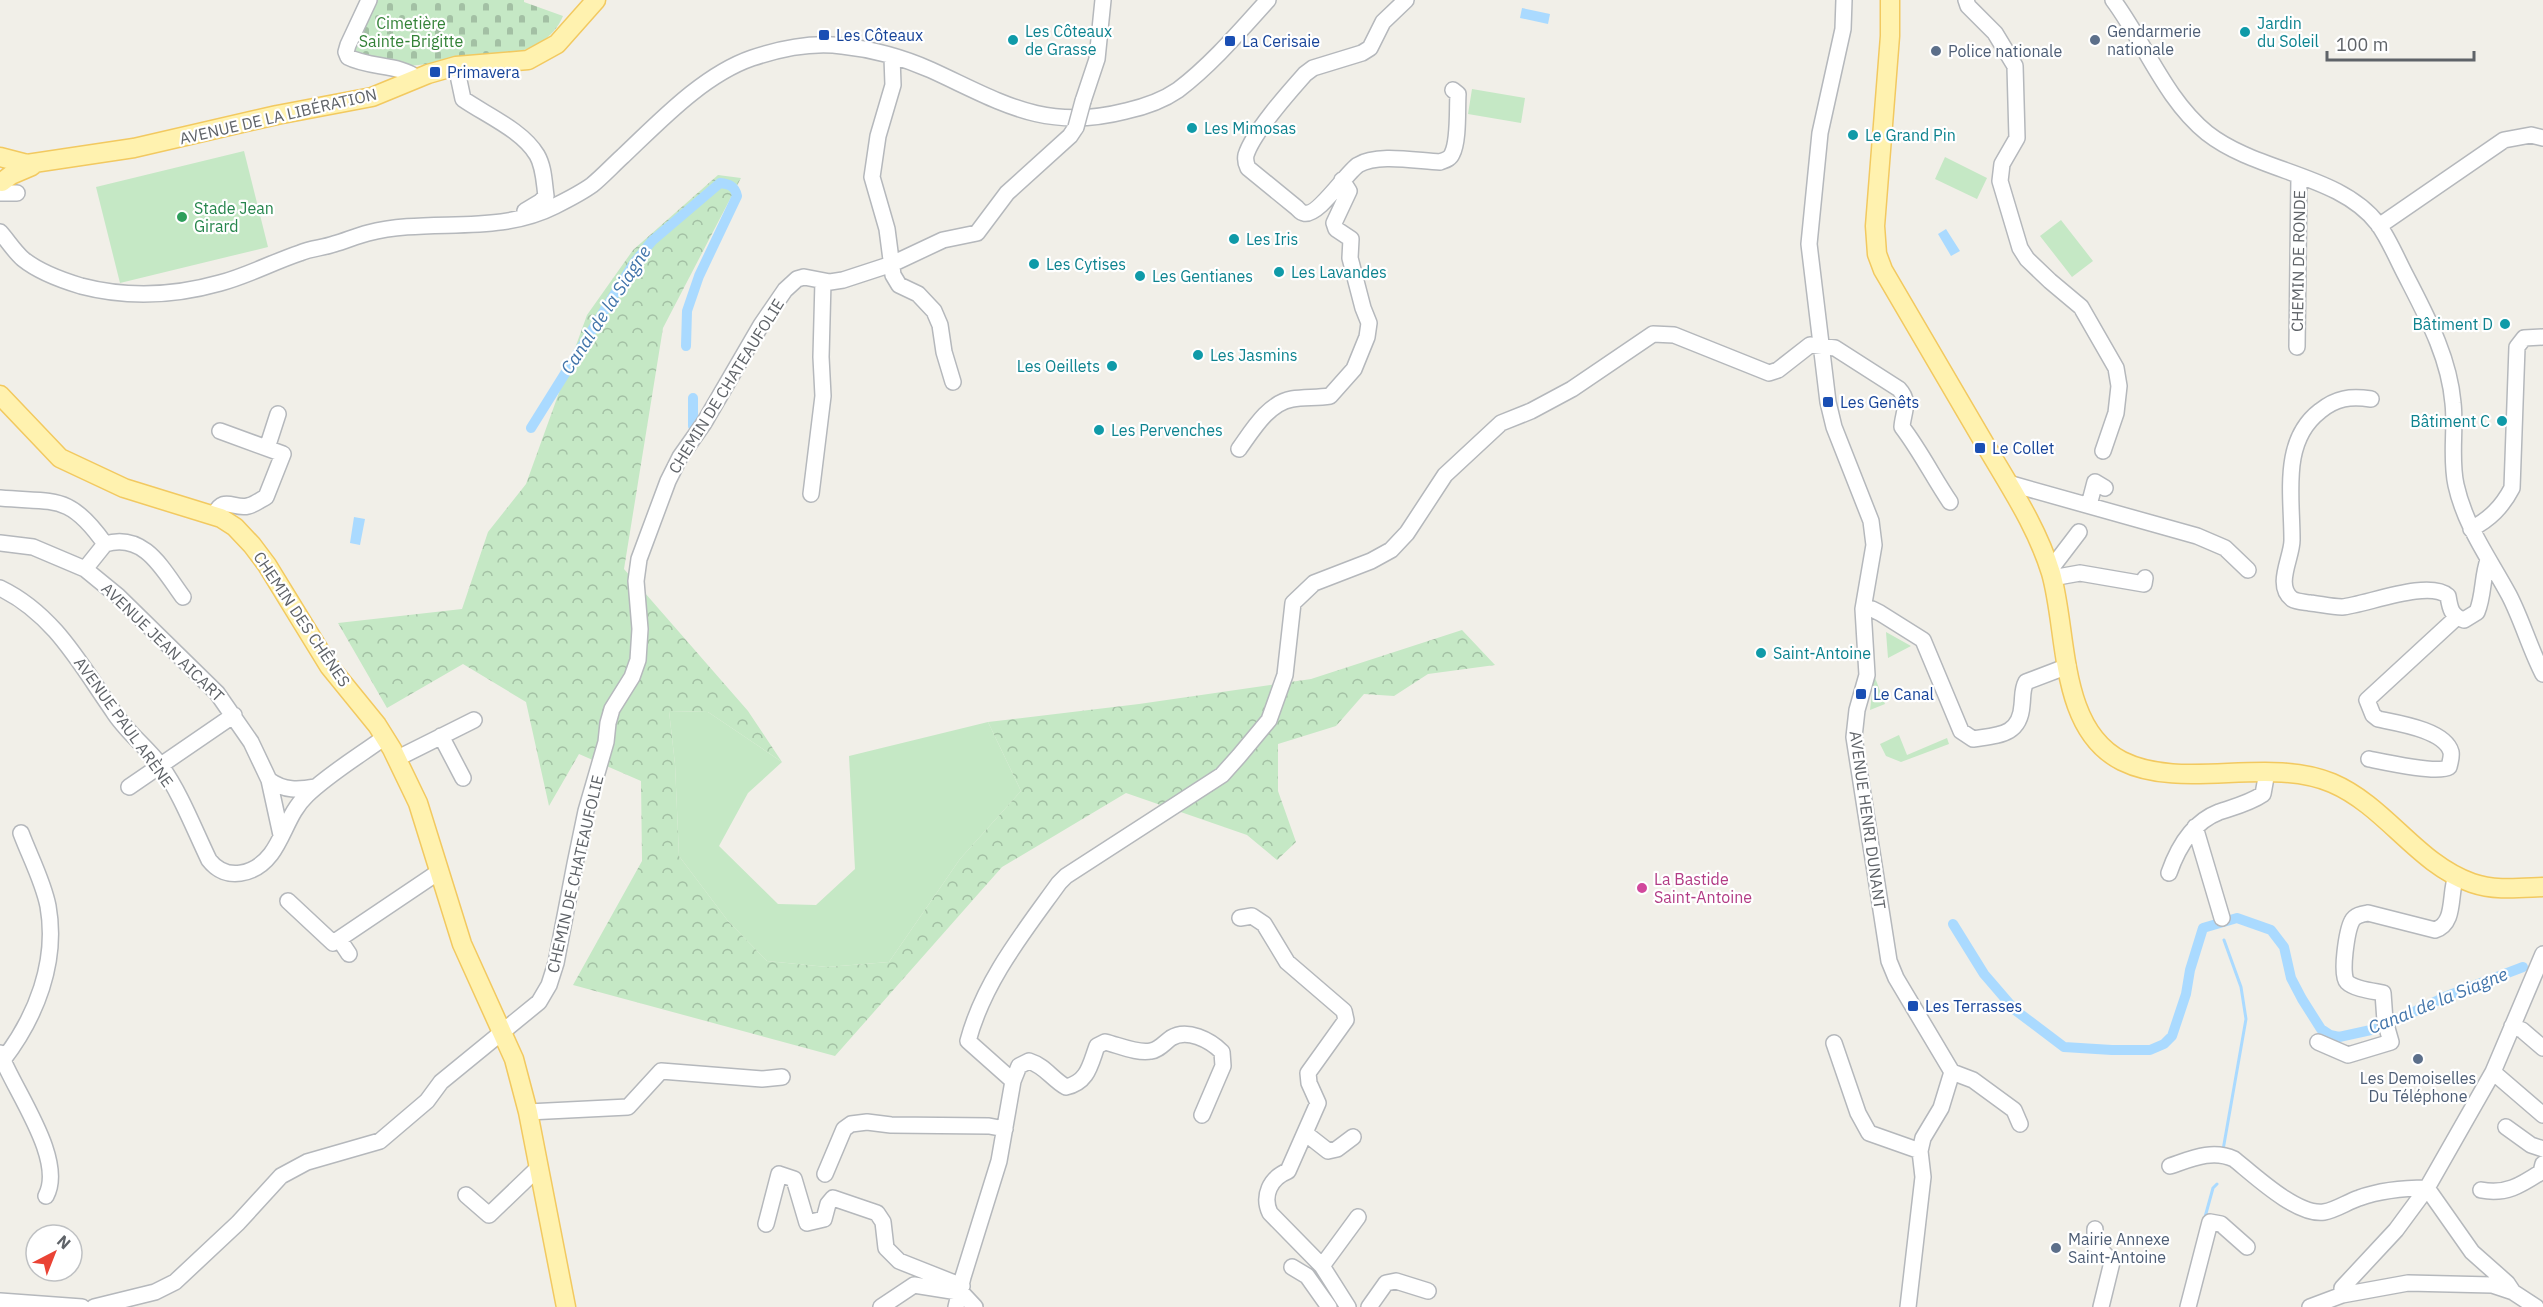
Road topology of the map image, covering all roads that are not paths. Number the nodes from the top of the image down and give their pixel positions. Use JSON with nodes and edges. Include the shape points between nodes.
{"nodes":[{"id":1,"x":369,"y":0,"type":"edge"},
{"id":2,"x":596,"y":0,"type":"edge"},
{"id":3,"x":1103,"y":0,"type":"edge"},
{"id":4,"x":1268,"y":0,"type":"edge"},
{"id":5,"x":1406,"y":0,"type":"edge"},
{"id":6,"x":1844,"y":0,"type":"edge"},
{"id":7,"x":1966,"y":0,"type":"edge"},
{"id":8,"x":2113,"y":0,"type":"edge"},
{"id":9,"x":1892,"y":2,"type":"edge"},
{"id":10,"x":892,"y":57,"type":"junction"},
{"id":11,"x":456,"y":66,"type":"junction"},
{"id":12,"x":417,"y":78,"type":"junction"},
{"id":13,"x":1453,"y":90,"type":"dead end"},
{"id":14,"x":2543,"y":138,"type":"edge"},
{"id":15,"x":0,"y":159,"type":"edge"},
{"id":16,"x":40,"y":163,"type":"junction"},
{"id":17,"x":2299,"y":176,"type":"junction"},
{"id":18,"x":1342,"y":180,"type":"junction"},
{"id":19,"x":5,"y":189,"type":"edge"},
{"id":20,"x":495,"y":223,"type":"junction"},
{"id":21,"x":2379,"y":226,"type":"junction"},
{"id":22,"x":2,"y":232,"type":"edge"},
{"id":23,"x":892,"y":264,"type":"junction"},
{"id":24,"x":824,"y":281,"type":"junction"},
{"id":25,"x":2543,"y":337,"type":"edge"},
{"id":26,"x":1822,"y":346,"type":"junction"},
{"id":27,"x":2297,"y":347,"type":"dead end"},
{"id":28,"x":954,"y":382,"type":"dead end"},
{"id":29,"x":0,"y":395,"type":"edge"},
{"id":30,"x":2371,"y":399,"type":"dead end"},
{"id":31,"x":278,"y":414,"type":"dead end"},
{"id":32,"x":220,"y":431,"type":"dead end"},
{"id":33,"x":267,"y":448,"type":"junction"},
{"id":34,"x":1239,"y":449,"type":"dead end"},
{"id":35,"x":2103,"y":451,"type":"dead end"},
{"id":36,"x":2008,"y":483,"type":"junction"},
{"id":37,"x":2105,"y":488,"type":"dead end"},
{"id":38,"x":811,"y":494,"type":"dead end"},
{"id":39,"x":0,"y":498,"type":"edge"},
{"id":40,"x":1950,"y":502,"type":"dead end"},
{"id":41,"x":2089,"y":505,"type":"junction"},
{"id":42,"x":224,"y":520,"type":"junction"},
{"id":43,"x":2471,"y":529,"type":"junction"},
{"id":44,"x":2079,"y":532,"type":"dead end"},
{"id":45,"x":0,"y":543,"type":"edge"},
{"id":46,"x":105,"y":544,"type":"junction"},
{"id":47,"x":2488,"y":560,"type":"junction"},
{"id":48,"x":86,"y":569,"type":"junction"},
{"id":49,"x":2248,"y":570,"type":"dead end"},
{"id":50,"x":2051,"y":574,"type":"junction"},
{"id":51,"x":2145,"y":578,"type":"dead end"},
{"id":52,"x":2499,"y":578,"type":"junction"},
{"id":53,"x":0,"y":588,"type":"edge"},
{"id":54,"x":2483,"y":589,"type":"junction"},
{"id":55,"x":183,"y":597,"type":"dead end"},
{"id":56,"x":1863,"y":609,"type":"junction"},
{"id":57,"x":2456,"y":618,"type":"junction"},
{"id":58,"x":2068,"y":666,"type":"junction"},
{"id":59,"x":2543,"y":674,"type":"edge"},
{"id":60,"x":234,"y":715,"type":"junction"},
{"id":61,"x":474,"y":720,"type":"dead end"},
{"id":62,"x":441,"y":736,"type":"junction"},
{"id":63,"x":385,"y":737,"type":"junction"},
{"id":64,"x":398,"y":758,"type":"junction"},
{"id":65,"x":2369,"y":759,"type":"dead end"},
{"id":66,"x":161,"y":766,"type":"junction"},
{"id":67,"x":2267,"y":772,"type":"junction"},
{"id":68,"x":463,"y":778,"type":"dead end"},
{"id":69,"x":269,"y":780,"type":"junction"},
{"id":70,"x":129,"y":787,"type":"dead end"},
{"id":71,"x":316,"y":787,"type":"junction"},
{"id":72,"x":2195,"y":827,"type":"junction"},
{"id":73,"x":21,"y":833,"type":"dead end"},
{"id":74,"x":281,"y":835,"type":"junction"},
{"id":75,"x":440,"y":872,"type":"junction"},
{"id":76,"x":2169,"y":873,"type":"dead end"},
{"id":77,"x":2456,"y":876,"type":"junction"},
{"id":78,"x":2543,"y":887,"type":"edge"},
{"id":79,"x":288,"y":901,"type":"dead end"},
{"id":80,"x":1240,"y":918,"type":"dead end"},
{"id":81,"x":2222,"y":918,"type":"dead end"},
{"id":82,"x":339,"y":939,"type":"junction"},
{"id":83,"x":349,"y":954,"type":"dead end"},
{"id":84,"x":2543,"y":954,"type":"edge"},
{"id":85,"x":2512,"y":1026,"type":"junction"},
{"id":86,"x":503,"y":1032,"type":"junction"},
{"id":87,"x":2318,"y":1042,"type":"dead end"},
{"id":88,"x":1834,"y":1043,"type":"dead end"},
{"id":89,"x":2543,"y":1048,"type":"edge"},
{"id":90,"x":1,"y":1057,"type":"edge"},
{"id":91,"x":1952,"y":1072,"type":"junction"},
{"id":92,"x":2493,"y":1072,"type":"junction"},
{"id":93,"x":782,"y":1077,"type":"dead end"},
{"id":94,"x":1013,"y":1081,"type":"junction"},
{"id":95,"x":528,"y":1112,"type":"junction"},
{"id":96,"x":1202,"y":1114,"type":"dead end"},
{"id":97,"x":2543,"y":1115,"type":"edge"},
{"id":98,"x":2020,"y":1124,"type":"dead end"},
{"id":99,"x":2506,"y":1127,"type":"dead end"},
{"id":100,"x":1005,"y":1129,"type":"junction"},
{"id":101,"x":1305,"y":1133,"type":"junction"},
{"id":102,"x":1353,"y":1137,"type":"dead end"},
{"id":103,"x":2543,"y":1149,"type":"edge"},
{"id":104,"x":1920,"y":1151,"type":"junction"},
{"id":105,"x":2170,"y":1166,"type":"dead end"},
{"id":106,"x":539,"y":1167,"type":"junction"},
{"id":107,"x":2542,"y":1170,"type":"edge"},
{"id":108,"x":825,"y":1174,"type":"dead end"},
{"id":109,"x":2427,"y":1188,"type":"junction"},
{"id":110,"x":2481,"y":1190,"type":"dead end"},
{"id":111,"x":466,"y":1195,"type":"dead end"},
{"id":112,"x":46,"y":1196,"type":"dead end"},
{"id":113,"x":1358,"y":1216,"type":"dead end"},
{"id":114,"x":766,"y":1224,"type":"dead end"},
{"id":115,"x":2095,"y":1229,"type":"dead end"},
{"id":116,"x":2247,"y":1247,"type":"dead end"},
{"id":117,"x":1322,"y":1266,"type":"junction"},
{"id":118,"x":1292,"y":1267,"type":"dead end"},
{"id":119,"x":1428,"y":1291,"type":"dead end"},
{"id":120,"x":2513,"y":1292,"type":"junction"},
{"id":121,"x":960,"y":1295,"type":"edge"},
{"id":122,"x":2342,"y":1295,"type":"junction"},
{"id":123,"x":0,"y":1301,"type":"edge"},
{"id":124,"x":1373,"y":1306,"type":"edge"},
{"id":125,"x":82,"y":1307,"type":"edge"},
{"id":126,"x":94,"y":1307,"type":"edge"},
{"id":127,"x":566,"y":1307,"type":"edge"},
{"id":128,"x":881,"y":1307,"type":"edge"},
{"id":129,"x":975,"y":1307,"type":"edge"},
{"id":130,"x":1329,"y":1307,"type":"edge"},
{"id":131,"x":1348,"y":1307,"type":"edge"},
{"id":132,"x":1908,"y":1307,"type":"edge"},
{"id":133,"x":2100,"y":1307,"type":"edge"},
{"id":134,"x":2188,"y":1307,"type":"edge"},
{"id":135,"x":2310,"y":1307,"type":"edge"},
{"id":136,"x":2536,"y":1307,"type":"edge"}],
"edges":[{"from":1,"to":12,"type":"street","via":[[348,45],[348,57],[404,70]]},
{"from":2,"to":11,"type":"main road","name":"AVENUE DE LA LIBÉRATION","via":[[557,44],[539,56],[517,62]]},
{"from":3,"to":23,"type":"street","name":"CHEMIN DE CHATEAUFOLIE","bridge":true,"via":[[1097,59],[1070,136],[1007,193],[977,233],[944,240]]},
{"from":4,"to":10,"type":"street","via":[[1176,91],[1148,106],[1103,117],[1071,119],[1033,114],[991,100],[928,68]]},
{"from":5,"to":18,"type":"street","via":[[1383,22],[1370,48],[1305,74],[1246,153],[1248,168],[1304,213],[1318,208]]},
{"from":6,"to":26,"type":"street","name":"AVENUE HENRI DUNANT","via":[[1844,29],[1820,133],[1809,244]]},
{"from":7,"to":35,"type":"street","via":[[1995,33],[2015,66],[2017,138],[2002,164],[2000,181],[2020,248],[2027,259],[2081,307],[2116,368],[2116,413]]},
{"from":8,"to":17,"type":"street","via":[[2190,117],[2234,150]]},
{"from":9,"to":36,"type":"main road","via":[[1875,226],[1877,254]]},
{"from":10,"to":20,"type":"street","via":[[841,45],[801,46],[734,65],[715,75],[592,185],[531,217]]},
{"from":10,"to":23,"type":"street","via":[[893,85],[878,136],[872,177]]},
{"from":11,"to":12,"type":"main road","name":"AVENUE DE LA LIBÉRATION"},
{"from":11,"to":20,"type":"street","via":[[463,99],[510,128],[536,154],[543,172],[546,196],[532,208]]},
{"from":12,"to":16,"type":"main road","name":"AVENUE DE LA LIBÉRATION","via":[[372,97],[134,148]]},
{"from":13,"to":18,"type":"street","via":[[1458,94],[1453,153],[1448,159],[1367,160]]},
{"from":14,"to":21,"type":"street","via":[[2531,135],[2504,140]]},
{"from":15,"to":16,"type":"main road","name":"AVENUE DE LA LIBÉRATION"},
{"from":15,"to":19,"type":"main road"},
{"from":16,"to":19,"type":"main road","name":"AVENUE DE LA LIBÉRATION","via":[[11,175]]},
{"from":17,"to":21,"type":"street","via":[[2354,201]]},
{"from":17,"to":27,"type":"street","name":"CHEMIN DE RONDE"},
{"from":18,"to":34,"type":"street","via":[[1349,191],[1334,223],[1351,239],[1350,258],[1369,323],[1367,337],[1354,369],[1330,396],[1290,400],[1272,409]]},
{"from":20,"to":22,"type":"street","via":[[368,233],[304,251],[221,283],[137,296],[71,283],[42,271],[26,261]]},
{"from":21,"to":43,"type":"street","via":[[2448,370],[2454,406],[2456,484]]},
{"from":23,"to":24,"type":"street","name":"CHEMIN DE CHATEAUFOLIE","via":[[843,280]]},
{"from":23,"to":28,"type":"street","via":[[899,285],[918,294],[934,311]]},
{"from":24,"to":38,"type":"street","via":[[823,396]]},
{"from":24,"to":86,"type":"street","name":"CHEMIN DE CHATEAUFOLIE","via":[[804,277],[785,290],[668,481],[639,559],[638,660],[608,723],[549,985],[539,1002]]},
{"from":25,"to":43,"type":"street","via":[[2524,338],[2517,346],[2512,488],[2488,520]]},
{"from":26,"to":40,"type":"street","via":[[1835,348],[1904,394],[1902,427]]},
{"from":26,"to":56,"type":"street","name":"AVENUE HENRI DUNANT","via":[[1834,427],[1873,533],[1872,564]]},
{"from":26,"to":94,"type":"street","via":[[1810,345],[1769,373],[1674,335],[1653,334],[1572,389],[1501,423],[1445,475],[1407,533],[1391,550],[1314,583],[1293,603],[1284,675],[1269,720],[1222,775],[1066,876],[1004,958],[968,1041]]},
{"from":29,"to":42,"type":"main road","via":[[60,458],[124,488]]},
{"from":30,"to":57,"type":"street","via":[[2342,398],[2329,404],[2298,435],[2290,489],[2291,555],[2284,586],[2292,599],[2299,602],[2342,607],[2437,590],[2448,596]]},
{"from":31,"to":33,"type":"street"},
{"from":32,"to":33,"type":"street"},
{"from":33,"to":42,"type":"street","via":[[283,454],[266,497],[246,507],[227,503],[217,508]]},
{"from":36,"to":41,"type":"street"},
{"from":36,"to":50,"type":"main road","via":[[2039,539]]},
{"from":37,"to":41,"type":"street","via":[[2095,482]]},
{"from":39,"to":46,"type":"street","via":[[68,505]]},
{"from":41,"to":49,"type":"street","via":[[2197,536],[2224,548]]},
{"from":42,"to":63,"type":"main road","name":"CHEMIN DES CHÊNES","via":[[267,565],[329,666]]},
{"from":43,"to":47,"type":"street"},
{"from":44,"to":50,"type":"street"},
{"from":45,"to":48,"type":"street","name":"AVENUE JEAN AICART","via":[[33,547]]},
{"from":46,"to":48,"type":"street"},
{"from":46,"to":55,"type":"street","via":[[124,542],[143,547]]},
{"from":47,"to":52,"type":"street"},
{"from":47,"to":54,"type":"street"},
{"from":48,"to":60,"type":"street","name":"AVENUE JEAN AICART","via":[[217,693]]},
{"from":50,"to":51,"type":"street","via":[[2080,573],[2145,584]]},
{"from":50,"to":58,"type":"main road"},
{"from":52,"to":54,"type":"street"},
{"from":52,"to":59,"type":"street"},
{"from":53,"to":66,"type":"street","name":"AVENUE PAUL ARÈNE","via":[[49,621],[114,713]]},
{"from":54,"to":57,"type":"street","via":[[2477,612],[2464,620]]},
{"from":56,"to":58,"type":"street","via":[[1872,609],[1923,639],[1961,731],[1973,739],[2011,730],[2022,714],[2026,682]]},
{"from":56,"to":91,"type":"street","name":"AVENUE HENRI DUNANT","via":[[1867,675],[1854,737],[1889,961]]},
{"from":57,"to":65,"type":"street","via":[[2367,700],[2378,719],[2420,729],[2448,746],[2450,767],[2435,770]]},
{"from":58,"to":67,"type":"main road","via":[[2083,722],[2099,745],[2120,760],[2160,772]]},
{"from":60,"to":66,"type":"street"},
{"from":60,"to":69,"type":"street","name":"AVENUE JEAN AICART"},
{"from":61,"to":62,"type":"street"},
{"from":62,"to":64,"type":"street"},
{"from":62,"to":68,"type":"street"},
{"from":63,"to":64,"type":"main road","name":"CHEMIN DES CHÊNES"},
{"from":63,"to":71,"type":"street"},
{"from":64,"to":75,"type":"main road","name":"CHEMIN DES CHÊNES","via":[[418,803]]},
{"from":66,"to":70,"type":"street"},
{"from":66,"to":74,"type":"street","name":"AVENUE PAUL ARÈNE","via":[[216,869],[247,872],[269,856]]},
{"from":67,"to":72,"type":"street","via":[[2263,794]]},
{"from":67,"to":77,"type":"main road","via":[[2311,776],[2350,792]]},
{"from":69,"to":71,"type":"street","via":[[279,788],[292,790]]},
{"from":69,"to":74,"type":"street","name":"AVENUE JEAN AICART"},
{"from":71,"to":74,"type":"street","via":[[295,809]]},
{"from":72,"to":76,"type":"street"},
{"from":72,"to":81,"type":"street"},
{"from":73,"to":90,"type":"street","via":[[48,906],[48,956],[35,1008],[18,1040]]},
{"from":75,"to":82,"type":"street"},
{"from":75,"to":86,"type":"main road","name":"CHEMIN DES CHÊNES","via":[[462,944]]},
{"from":77,"to":78,"type":"main road","via":[[2486,887]]},
{"from":77,"to":87,"type":"street","via":[[2448,922],[2442,928],[2435,930],[2368,913],[2352,921],[2344,978],[2349,984],[2383,993],[2391,1042],[2348,1055]]},
{"from":79,"to":82,"type":"street","via":[[333,943]]},
{"from":80,"to":101,"type":"street","via":[[1252,916],[1264,924],[1287,962],[1344,1011],[1346,1020],[1308,1073],[1318,1103]]},
{"from":82,"to":83,"type":"street"},
{"from":84,"to":85,"type":"street"},
{"from":85,"to":89,"type":"street"},
{"from":85,"to":92,"type":"street"},
{"from":86,"to":95,"type":"main road","name":"CHEMIN DES CHÊNES"},
{"from":86,"to":126,"type":"street","name":"CHEMIN DE CHATEAUFOLIE","via":[[441,1082],[427,1101],[380,1141],[307,1161],[280,1176],[238,1223],[175,1282],[155,1292]]},
{"from":88,"to":104,"type":"street","via":[[1858,1113],[1869,1133]]},
{"from":90,"to":112,"type":"street","via":[[46,1154],[51,1170]]},
{"from":91,"to":98,"type":"street","via":[[1973,1080],[2014,1110]]},
{"from":91,"to":104,"type":"street","via":[[1941,1108],[1923,1138]]},
{"from":92,"to":97,"type":"street"},
{"from":92,"to":109,"type":"street"},
{"from":93,"to":95,"type":"street","via":[[661,1071],[628,1107]]},
{"from":94,"to":96,"type":"street","via":[[1019,1066],[1029,1061],[1041,1065],[1066,1087],[1075,1085],[1086,1077],[1097,1046],[1104,1042],[1149,1052],[1173,1036],[1188,1034],[1212,1042],[1222,1052],[1223,1066]]},
{"from":94,"to":100,"type":"street"},
{"from":95,"to":106,"type":"main road","name":"CHEMIN DES CHÊNES"},
{"from":99,"to":103,"type":"street"},
{"from":100,"to":108,"type":"street","via":[[851,1124],[844,1129]]},
{"from":100,"to":121,"type":"street"},
{"from":101,"to":102,"type":"street","via":[[1328,1151]]},
{"from":101,"to":117,"type":"street","via":[[1288,1171],[1280,1174],[1268,1189],[1265,1202],[1270,1213]]},
{"from":104,"to":132,"type":"street","via":[[1923,1177]]},
{"from":105,"to":109,"type":"street","via":[[2205,1155],[2225,1155],[2284,1198],[2316,1212],[2387,1191]]},
{"from":106,"to":111,"type":"street","via":[[489,1215]]},
{"from":106,"to":127,"type":"main road","name":"CHEMIN DES CHÊNES"},
{"from":107,"to":110,"type":"street","via":[[2514,1189]]},
{"from":109,"to":120,"type":"street","via":[[2472,1251]]},
{"from":109,"to":122,"type":"street","via":[[2396,1230],[2342,1288]]},
{"from":113,"to":117,"type":"street"},
{"from":114,"to":121,"type":"street","via":[[779,1174],[788,1175],[794,1179],[807,1223],[824,1220],[833,1198],[877,1213],[883,1222],[886,1248],[899,1261]]},
{"from":115,"to":133,"type":"street","via":[[2095,1244],[2112,1262]]},
{"from":116,"to":134,"type":"street","via":[[2221,1224],[2210,1222]]},
{"from":117,"to":131,"type":"street"},
{"from":118,"to":130,"type":"street","via":[[1307,1276]]},
{"from":119,"to":124,"type":"street","via":[[1396,1281],[1386,1283]]},
{"from":120,"to":122,"type":"street","via":[[2492,1285],[2408,1283]]},
{"from":120,"to":136,"type":"street"},
{"from":121,"to":128,"type":"street","via":[[914,1285]]},
{"from":121,"to":129,"type":"street"},
{"from":122,"to":135,"type":"street"},
{"from":123,"to":125,"type":"street"}]}
